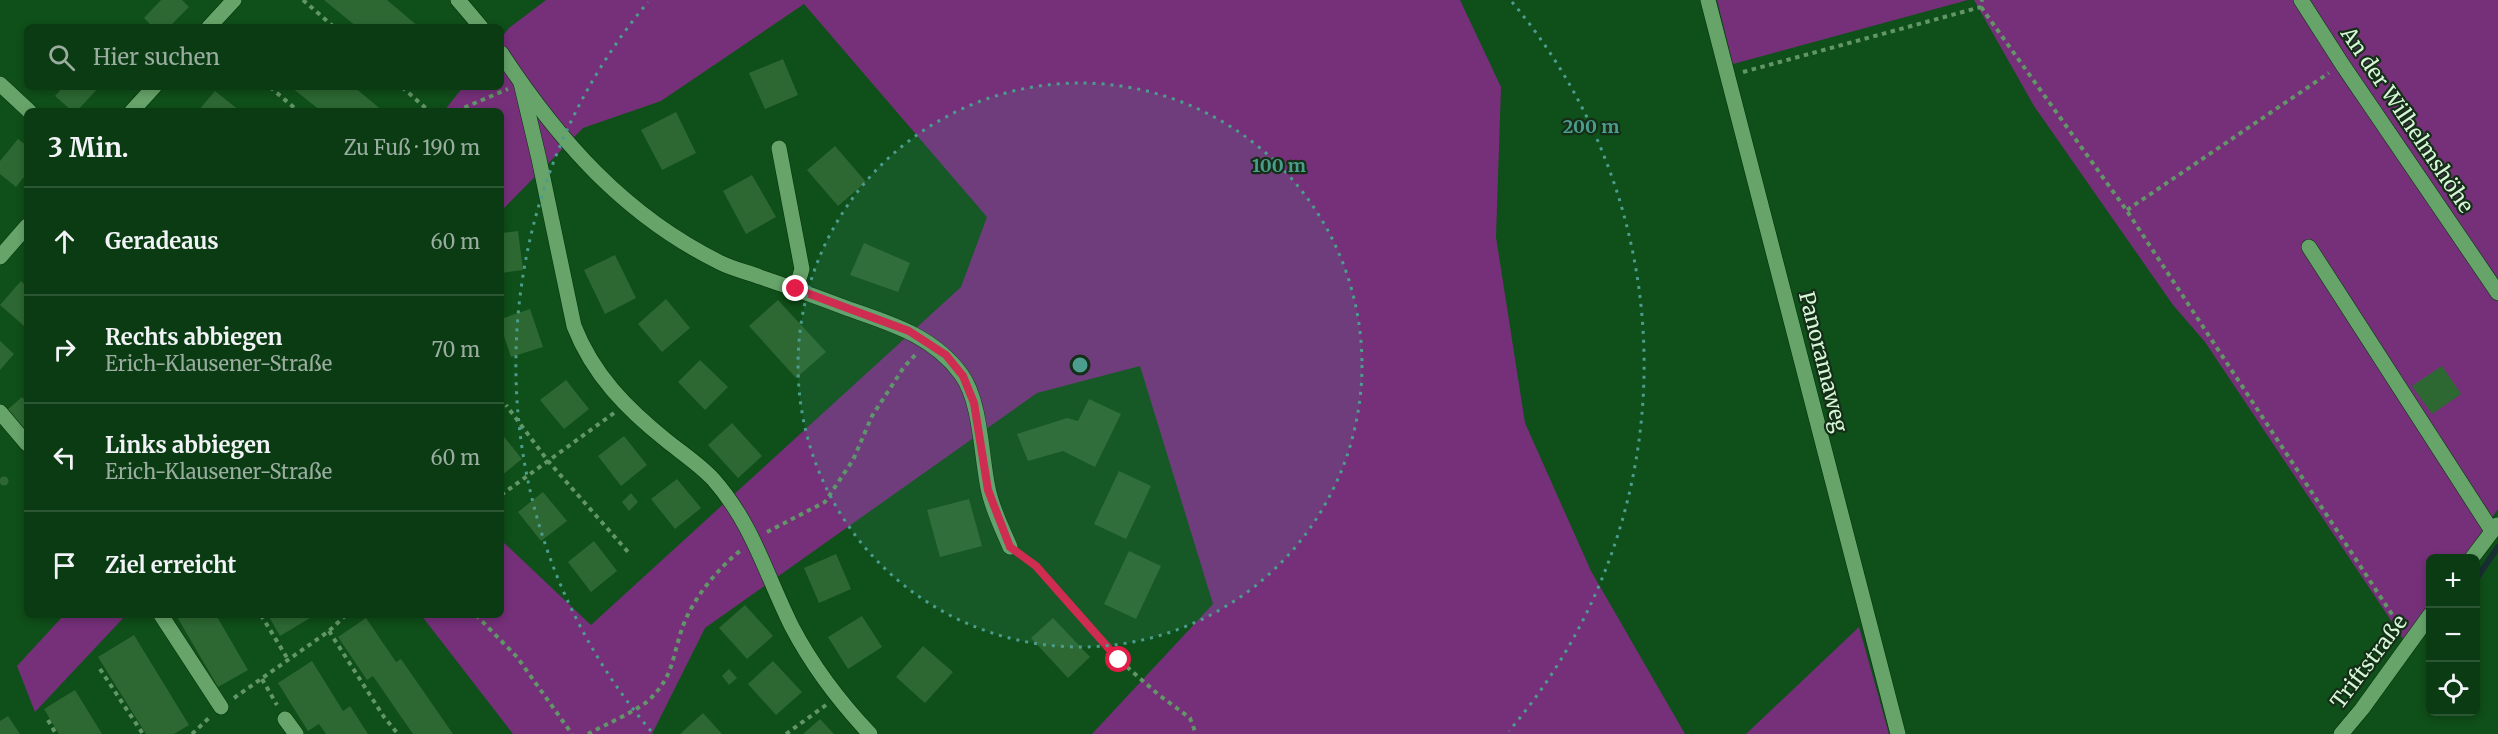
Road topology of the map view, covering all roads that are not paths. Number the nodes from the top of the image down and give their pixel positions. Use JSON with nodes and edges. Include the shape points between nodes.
{"nodes":[{"id":1,"x":234,"y":0,"type":"edge"},
{"id":2,"x":458,"y":0,"type":"edge"},
{"id":3,"x":1708,"y":0,"type":"edge"},
{"id":4,"x":2301,"y":0,"type":"edge"},
{"id":5,"x":212,"y":24,"type":"edge"},
{"id":6,"x":478,"y":24,"type":"edge"},
{"id":7,"x":504,"y":58,"type":"edge"},
{"id":8,"x":521,"y":83,"type":"junction"},
{"id":9,"x":0,"y":84,"type":"edge"},
{"id":10,"x":152,"y":90,"type":"edge"},
{"id":11,"x":143,"y":107,"type":"edge"},
{"id":12,"x":26,"y":108,"type":"edge"},
{"id":13,"x":779,"y":148,"type":"dead end"},
{"id":14,"x":24,"y":229,"type":"edge"},
{"id":15,"x":2309,"y":248,"type":"dead end"},
{"id":16,"x":0,"y":256,"type":"edge"},
{"id":17,"x":796,"y":289,"type":"junction"},
{"id":18,"x":2498,"y":293,"type":"edge"},
{"id":19,"x":0,"y":412,"type":"edge"},
{"id":20,"x":24,"y":440,"type":"edge"},
{"id":21,"x":2495,"y":527,"type":"edge"},
{"id":22,"x":1010,"y":547,"type":"road end"},
{"id":23,"x":2475,"y":554,"type":"edge"},
{"id":24,"x":163,"y":618,"type":"edge"},
{"id":25,"x":2426,"y":620,"type":"edge"},
{"id":26,"x":221,"y":706,"type":"road end"},
{"id":27,"x":285,"y":719,"type":"road end"},
{"id":28,"x":296,"y":734,"type":"edge"},
{"id":29,"x":870,"y":734,"type":"edge"},
{"id":30,"x":1898,"y":734,"type":"edge"},
{"id":31,"x":2341,"y":734,"type":"edge"}],
"edges":[{"from":1,"to":5,"type":"street"},
{"from":2,"to":6,"type":"street"},
{"from":3,"to":30,"type":"street","name":"Panoramaweg"},
{"from":4,"to":18,"type":"street","name":"An der Wilhelmshöhe"},
{"from":7,"to":8,"type":"street"},
{"from":8,"to":17,"type":"street","via":[[570,147],[632,207],[722,264]]},
{"from":8,"to":29,"type":"street","via":[[581,344],[624,405],[711,476],[734,504],[807,654],[837,698]]},
{"from":9,"to":12,"type":"street"},
{"from":10,"to":11,"type":"street"},
{"from":13,"to":17,"type":"street","via":[[802,269]]},
{"from":14,"to":16,"type":"street"},
{"from":15,"to":21,"type":"street"},
{"from":17,"to":22,"type":"street","via":[[909,331],[946,355],[963,376],[974,403],[988,490]]},
{"from":19,"to":20,"type":"street"},
{"from":21,"to":23,"type":"street"},
{"from":24,"to":26,"type":"street"},
{"from":25,"to":31,"type":"street","name":"Triftstraße"},
{"from":27,"to":28,"type":"street"}]}
